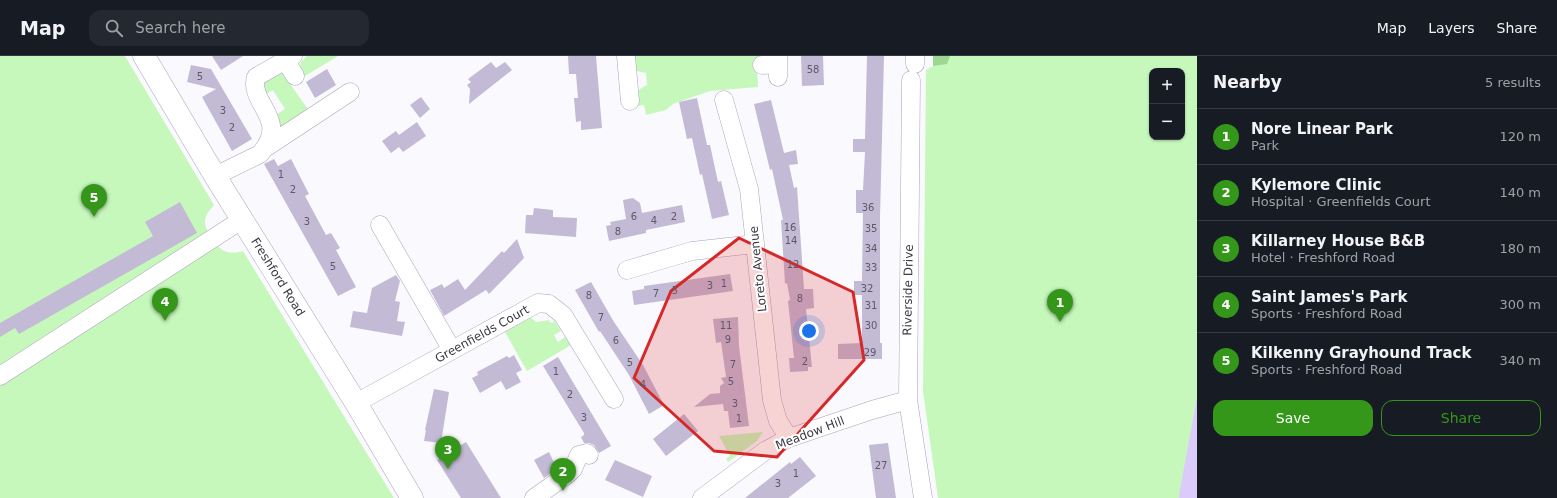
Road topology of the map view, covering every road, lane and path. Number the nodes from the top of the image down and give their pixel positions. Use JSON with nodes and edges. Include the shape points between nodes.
{"nodes":[{"id":1,"x":144,"y":56,"type":"edge"},
{"id":2,"x":626,"y":56,"type":"edge"},
{"id":3,"x":290,"y":58,"type":"edge"},
{"id":4,"x":914,"y":67,"type":"edge"},
{"id":5,"x":295,"y":76,"type":"dead end"},
{"id":6,"x":350,"y":92,"type":"dead end"},
{"id":7,"x":724,"y":100,"type":"dead end"},
{"id":8,"x":630,"y":101,"type":"dead end"},
{"id":9,"x":265,"y":148,"type":"junction"},
{"id":10,"x":215,"y":176,"type":"junction"},
{"id":11,"x":243,"y":219,"type":"junction"},
{"id":12,"x":380,"y":225,"type":"dead end"},
{"id":13,"x":755,"y":244,"type":"junction"},
{"id":14,"x":627,"y":270,"type":"dead end"},
{"id":15,"x":452,"y":350,"type":"junction"},
{"id":16,"x":0,"y":376,"type":"edge"},
{"id":17,"x":614,"y":399,"type":"dead end"},
{"id":18,"x":908,"y":400,"type":"junction"},
{"id":19,"x":356,"y":403,"type":"junction"},
{"id":20,"x":789,"y":438,"type":"junction"},
{"id":21,"x":589,"y":456,"type":"dead end"},
{"id":22,"x":412,"y":498,"type":"edge"},
{"id":23,"x":534,"y":498,"type":"edge"},
{"id":24,"x":702,"y":498,"type":"edge"},
{"id":25,"x":923,"y":498,"type":"edge"}],
"edges":[{"from":1,"to":10,"type":"main road","name":"Freshford Road"},
{"from":2,"to":8,"type":"street","via":[[635,79]]},
{"from":3,"to":5,"type":"street"},
{"from":3,"to":9,"type":"street","via":[[256,77],[254,84],[270,117],[272,130]]},
{"from":4,"to":18,"type":"street","name":"Riverside Drive"},
{"from":6,"to":9,"type":"street"},
{"from":7,"to":13,"type":"street","name":"Loreto Avenue","via":[[749,189]]},
{"from":9,"to":10,"type":"street","via":[[260,154]]},
{"from":10,"to":11,"type":"main road","name":"Freshford Road"},
{"from":11,"to":16,"type":"street"},
{"from":11,"to":19,"type":"main road","name":"Freshford Road"},
{"from":12,"to":15,"type":"street"},
{"from":13,"to":14,"type":"street","via":[[692,251]]},
{"from":13,"to":20,"type":"street","name":"Loreto Avenue","via":[[772,400],[778,421]]},
{"from":15,"to":17,"type":"street","name":"Greenfields Court","via":[[538,303],[549,304],[563,315]]},
{"from":15,"to":19,"type":"street","name":"Greenfields Court"},
{"from":18,"to":20,"type":"street","name":"Meadow Hill"},
{"from":18,"to":25,"type":"street","name":"Riverside Drive"},
{"from":19,"to":22,"type":"main road","name":"Freshford Road"},
{"from":20,"to":24,"type":"street","name":"Meadow Hill","via":[[765,450]]},
{"from":21,"to":23,"type":"street","via":[[587,453],[579,455],[568,474]]}]}
